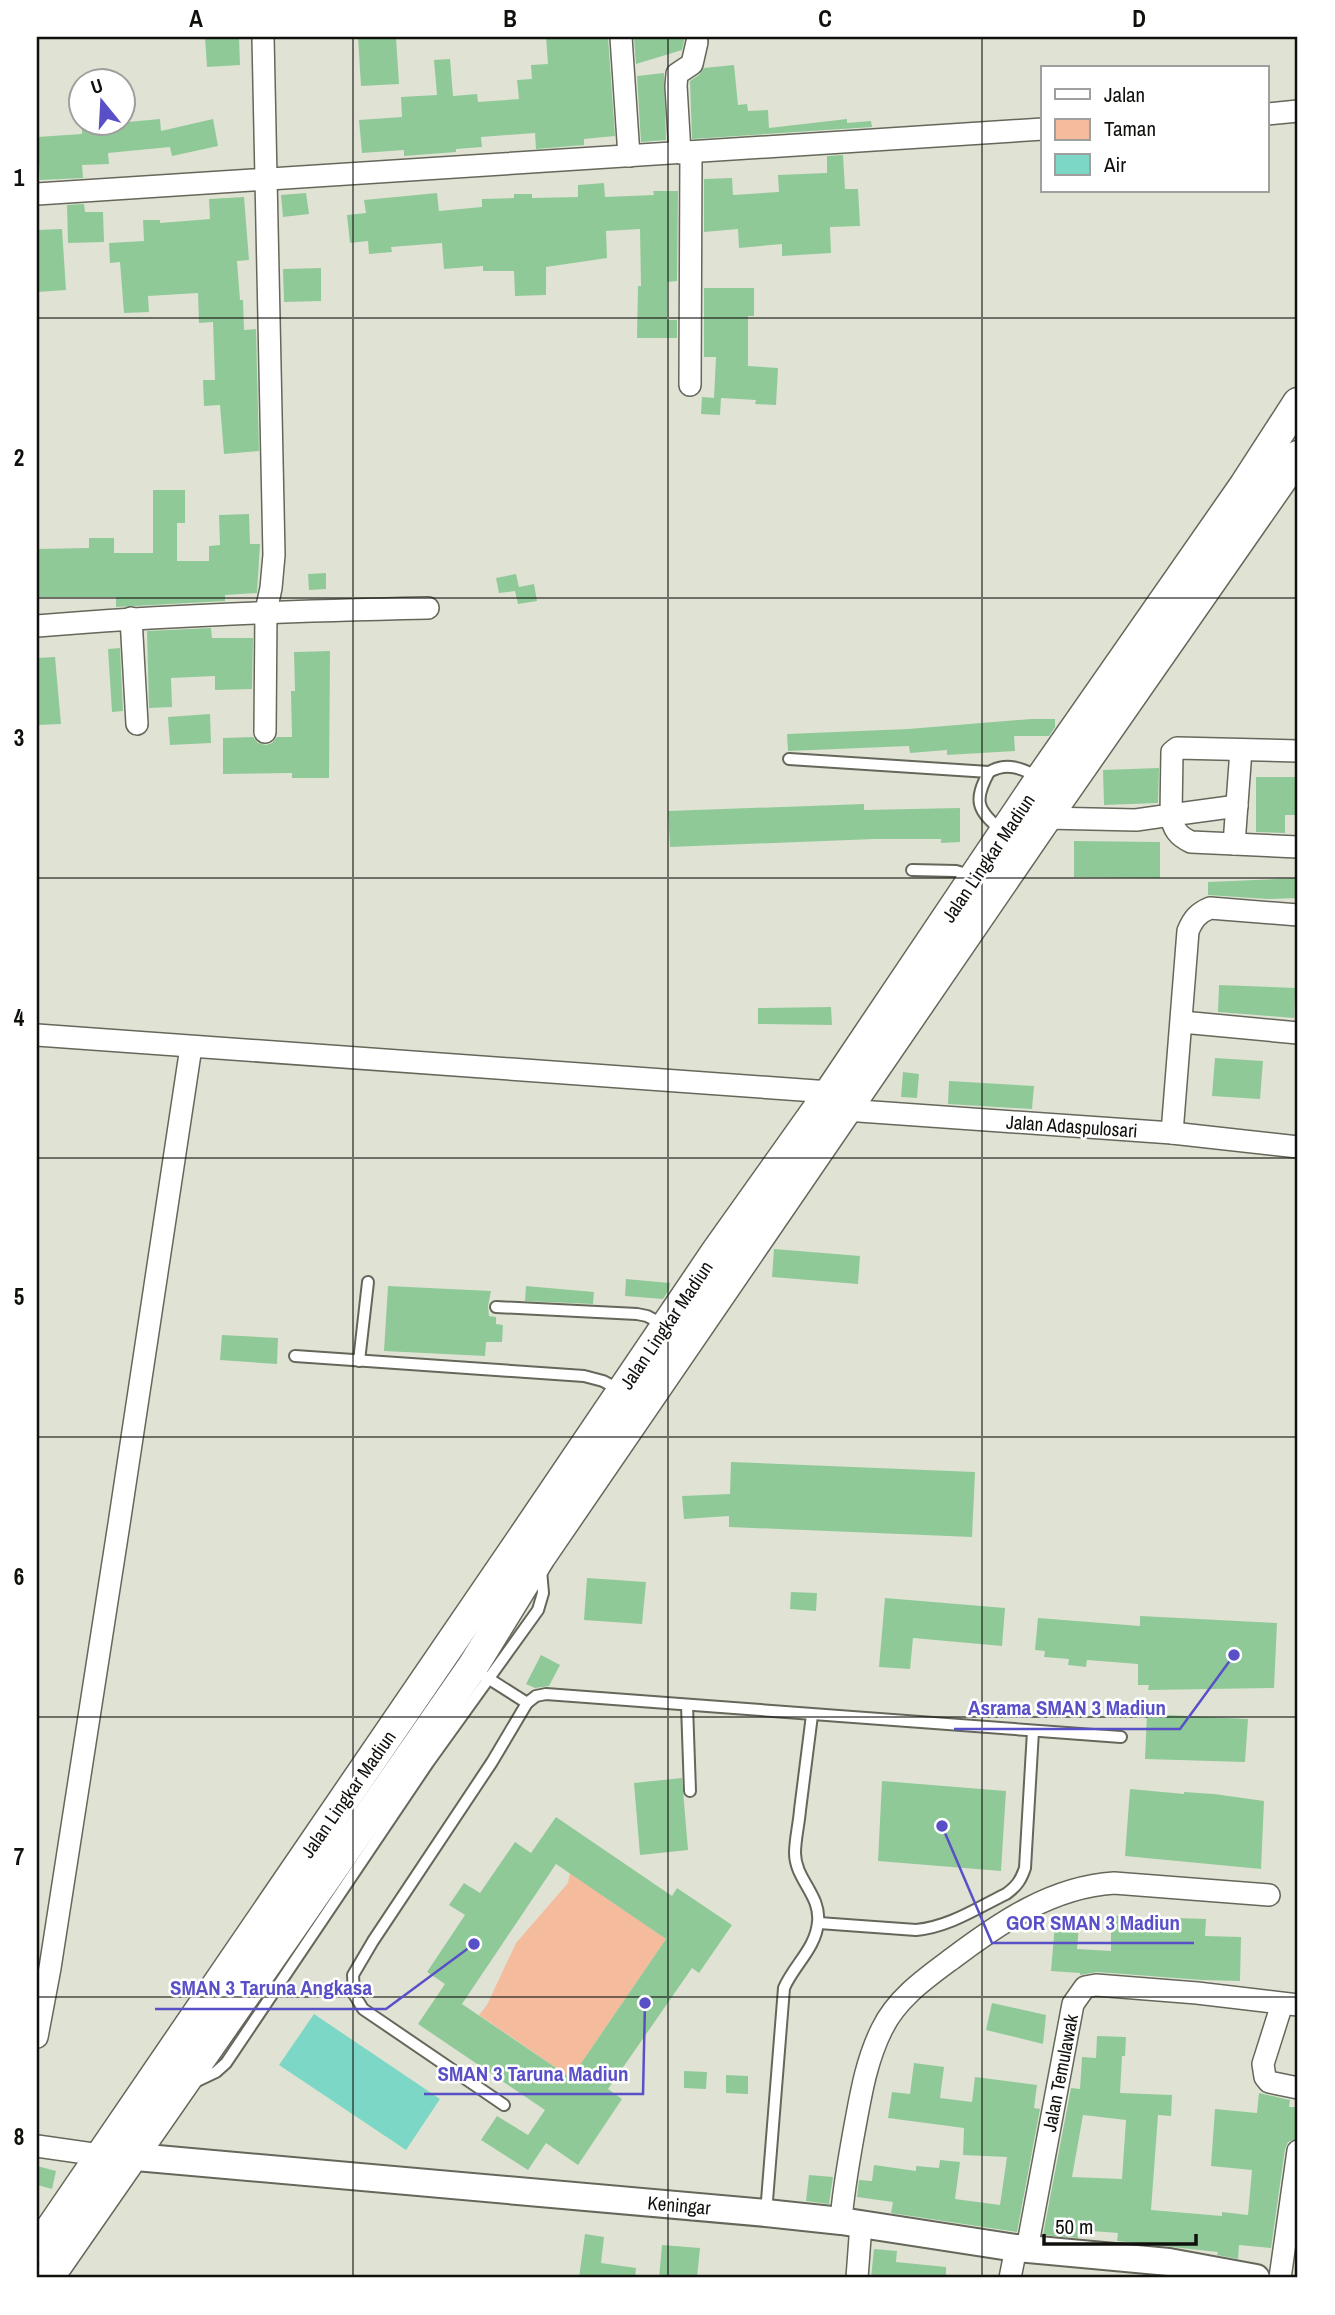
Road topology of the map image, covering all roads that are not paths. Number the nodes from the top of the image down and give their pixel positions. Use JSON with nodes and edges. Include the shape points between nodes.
{"nodes":[{"id":1,"x":263,"y":37,"type":"edge"},
{"id":2,"x":621,"y":37,"type":"edge"},
{"id":3,"x":697,"y":42,"type":"dead end"},
{"id":4,"x":1298,"y":111,"type":"edge"},
{"id":5,"x":1268,"y":114,"type":"edge"},
{"id":6,"x":1041,"y":129,"type":"edge"},
{"id":7,"x":685,"y":153,"type":"junction"},
{"id":8,"x":629,"y":156,"type":"junction"},
{"id":9,"x":266,"y":179,"type":"junction"},
{"id":10,"x":37,"y":194,"type":"edge"},
{"id":11,"x":690,"y":385,"type":"dead end"},
{"id":12,"x":1298,"y":403,"type":"edge"},
{"id":13,"x":1298,"y":456,"type":"edge"},
{"id":14,"x":428,"y":608,"type":"dead end"},
{"id":15,"x":266,"y":611,"type":"junction"},
{"id":16,"x":131,"y":618,"type":"junction"},
{"id":17,"x":37,"y":626,"type":"edge"},
{"id":18,"x":137,"y":724,"type":"dead end"},
{"id":19,"x":265,"y":732,"type":"dead end"},
{"id":20,"x":1241,"y":750,"type":"junction"},
{"id":21,"x":1298,"y":751,"type":"edge"},
{"id":22,"x":789,"y":759,"type":"dead end"},
{"id":23,"x":989,"y":772,"type":"junction"},
{"id":24,"x":1041,"y":778,"type":"junction"},
{"id":25,"x":1237,"y":806,"type":"junction"},
{"id":26,"x":1171,"y":815,"type":"junction"},
{"id":27,"x":1046,"y":818,"type":"junction"},
{"id":28,"x":1004,"y":834,"type":"junction"},
{"id":29,"x":1234,"y":844,"type":"junction"},
{"id":30,"x":1298,"y":848,"type":"edge"},
{"id":31,"x":912,"y":870,"type":"dead end"},
{"id":32,"x":975,"y":876,"type":"junction"},
{"id":33,"x":1298,"y":915,"type":"edge"},
{"id":34,"x":1182,"y":1022,"type":"junction"},
{"id":35,"x":1298,"y":1033,"type":"edge"},
{"id":36,"x":37,"y":1035,"type":"edge"},
{"id":37,"x":191,"y":1047,"type":"junction"},
{"id":38,"x":838,"y":1101,"type":"junction"},
{"id":39,"x":1172,"y":1133,"type":"junction"},
{"id":40,"x":1298,"y":1147,"type":"edge"},
{"id":41,"x":368,"y":1282,"type":"dead end"},
{"id":42,"x":496,"y":1307,"type":"dead end"},
{"id":43,"x":666,"y":1326,"type":"junction"},
{"id":44,"x":295,"y":1356,"type":"dead end"},
{"id":45,"x":359,"y":1361,"type":"junction"},
{"id":46,"x":622,"y":1391,"type":"junction"},
{"id":47,"x":480,"y":1672,"type":"junction"},
{"id":48,"x":527,"y":1703,"type":"junction"},
{"id":49,"x":687,"y":1705,"type":"junction"},
{"id":50,"x":812,"y":1714,"type":"junction"},
{"id":51,"x":1032,"y":1731,"type":"junction"},
{"id":52,"x":1121,"y":1737,"type":"dead end"},
{"id":53,"x":691,"y":1791,"type":"dead end"},
{"id":54,"x":350,"y":1817,"type":"junction"},
{"id":55,"x":1269,"y":1895,"type":"dead end"},
{"id":56,"x":818,"y":1923,"type":"junction"},
{"id":57,"x":1290,"y":2005,"type":"edge"},
{"id":58,"x":37,"y":2037,"type":"edge"},
{"id":59,"x":1298,"y":2088,"type":"edge"},
{"id":60,"x":177,"y":2091,"type":"junction"},
{"id":61,"x":504,"y":2105,"type":"dead end"},
{"id":62,"x":37,"y":2146,"type":"edge"},
{"id":63,"x":1298,"y":2151,"type":"edge"},
{"id":64,"x":100,"y":2155,"type":"junction"},
{"id":65,"x":132,"y":2156,"type":"junction"},
{"id":66,"x":766,"y":2213,"type":"junction"},
{"id":67,"x":851,"y":2223,"type":"junction"},
{"id":68,"x":37,"y":2249,"type":"edge"},
{"id":69,"x":1022,"y":2249,"type":"junction"},
{"id":70,"x":48,"y":2278,"type":"edge"},
{"id":71,"x":857,"y":2278,"type":"edge"},
{"id":72,"x":1010,"y":2278,"type":"edge"},
{"id":73,"x":1256,"y":2278,"type":"edge"},
{"id":74,"x":1280,"y":2278,"type":"edge"}],
"edges":[{"from":1,"to":9,"type":"street"},
{"from":2,"to":8,"type":"street"},
{"from":3,"to":7,"type":"street","via":[[692,64],[677,74]]},
{"from":4,"to":5,"type":"street"},
{"from":6,"to":7,"type":"street"},
{"from":7,"to":8,"type":"street"},
{"from":7,"to":11,"type":"street"},
{"from":8,"to":9,"type":"street"},
{"from":9,"to":10,"type":"street"},
{"from":9,"to":15,"type":"street","via":[[274,555]]},
{"from":12,"to":24,"type":"main road","name":"Jalan Lingkar Madiun"},
{"from":13,"to":27,"type":"main road","name":"Jalan Lingkar Madiun"},
{"from":14,"to":15,"type":"street"},
{"from":15,"to":16,"type":"street"},
{"from":15,"to":19,"type":"street"},
{"from":16,"to":17,"type":"street"},
{"from":16,"to":18,"type":"street"},
{"from":20,"to":21,"type":"street"},
{"from":20,"to":25,"type":"street"},
{"from":20,"to":26,"type":"street","via":[[1174,750]]},
{"from":22,"to":23,"type":"lane"},
{"from":23,"to":24,"type":"lane","via":[[1006,766]]},
{"from":23,"to":28,"type":"lane","via":[[978,799],[986,818]]},
{"from":24,"to":28,"type":"main road","name":"Jalan Lingkar Madiun"},
{"from":25,"to":26,"type":"street"},
{"from":25,"to":29,"type":"street"},
{"from":26,"to":27,"type":"street","via":[[1136,820]]},
{"from":26,"to":29,"type":"street","via":[[1182,838]]},
{"from":27,"to":38,"type":"main road","name":"Jalan Lingkar Madiun"},
{"from":28,"to":32,"type":"main road","name":"Jalan Lingkar Madiun"},
{"from":29,"to":30,"type":"street"},
{"from":31,"to":32,"type":"lane"},
{"from":32,"to":38,"type":"main road","name":"Jalan Lingkar Madiun"},
{"from":33,"to":34,"type":"street","via":[[1210,908],[1201,912],[1188,931]]},
{"from":34,"to":35,"type":"street"},
{"from":34,"to":39,"type":"street"},
{"from":36,"to":37,"type":"street","name":"Jalan Adaspulosari"},
{"from":37,"to":38,"type":"street","name":"Jalan Adaspulosari"},
{"from":37,"to":58,"type":"street"},
{"from":38,"to":39,"type":"street","name":"Jalan Adaspulosari"},
{"from":38,"to":43,"type":"main road","name":"Jalan Lingkar Madiun","via":[[716,1251]]},
{"from":38,"to":47,"type":"main road","name":"Jalan Lingkar Madiun","via":[[540,1557]]},
{"from":39,"to":40,"type":"street","name":"Jalan Adaspulosari"},
{"from":41,"to":45,"type":"lane"},
{"from":42,"to":43,"type":"lane","via":[[637,1314]]},
{"from":43,"to":46,"type":"main road","name":"Jalan Lingkar Madiun"},
{"from":44,"to":45,"type":"lane"},
{"from":45,"to":46,"type":"lane","via":[[584,1376]]},
{"from":46,"to":54,"type":"main road","name":"Jalan Lingkar Madiun"},
{"from":47,"to":48,"type":"lane"},
{"from":47,"to":54,"type":"main road","name":"Jalan Lingkar Madiun"},
{"from":47,"to":60,"type":"lane","via":[[428,1763],[226,2063]]},
{"from":48,"to":49,"type":"lane","via":[[546,1693]]},
{"from":48,"to":61,"type":"lane","via":[[353,1975],[354,1994],[363,2009]]},
{"from":49,"to":50,"type":"lane"},
{"from":49,"to":53,"type":"lane"},
{"from":50,"to":51,"type":"lane"},
{"from":50,"to":56,"type":"lane","via":[[795,1854],[803,1880],[814,1894]]},
{"from":51,"to":52,"type":"lane"},
{"from":51,"to":56,"type":"lane","via":[[1025,1868],[1015,1887],[932,1928]]},
{"from":54,"to":60,"type":"main road","name":"Jalan Lingkar Madiun"},
{"from":54,"to":64,"type":"main road","name":"Jalan Lingkar Madiun"},
{"from":55,"to":67,"type":"street","via":[[1095,1884],[999,1924],[928,1977],[895,2009],[868,2063],[843,2196]]},
{"from":56,"to":66,"type":"lane","via":[[815,1940],[784,1988]]},
{"from":57,"to":59,"type":"street","via":[[1264,2064],[1265,2077]]},
{"from":57,"to":69,"type":"street","name":"Jalan Temulawak","via":[[1197,1993],[1085,1987],[1073,2004]]},
{"from":60,"to":65,"type":"main road","name":"Jalan Lingkar Madiun"},
{"from":62,"to":64,"type":"street"},
{"from":63,"to":74,"type":"street"},
{"from":64,"to":65,"type":"street","name":"Keningar"},
{"from":64,"to":68,"type":"main road","name":"Jalan Lingkar Madiun"},
{"from":65,"to":66,"type":"street","name":"Keningar"},
{"from":65,"to":70,"type":"main road","name":"Jalan Lingkar Madiun"},
{"from":66,"to":67,"type":"street","name":"Keningar"},
{"from":67,"to":69,"type":"street","name":"Keningar"},
{"from":67,"to":71,"type":"street"},
{"from":69,"to":72,"type":"street"},
{"from":69,"to":73,"type":"street","name":"Keningar","via":[[1169,2262]]}]}
